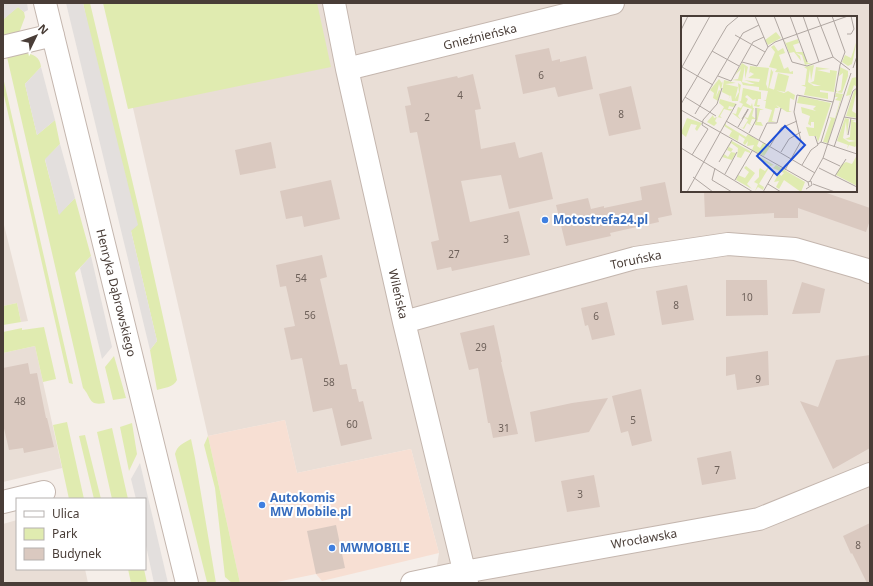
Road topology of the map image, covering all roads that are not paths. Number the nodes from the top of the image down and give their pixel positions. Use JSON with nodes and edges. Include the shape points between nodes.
{"nodes":[{"id":1,"x":46,"y":3,"type":"edge"},
{"id":2,"x":334,"y":3,"type":"edge"},
{"id":3,"x":613,"y":3,"type":"edge"},
{"id":4,"x":53,"y":35,"type":"junction"},
{"id":5,"x":3,"y":47,"type":"edge"},
{"id":6,"x":347,"y":69,"type":"junction"},
{"id":7,"x":870,"y":272,"type":"edge"},
{"id":8,"x":404,"y":322,"type":"junction"},
{"id":9,"x":870,"y":474,"type":"edge"},
{"id":10,"x":44,"y":492,"type":"dead end"},
{"id":11,"x":19,"y":498,"type":"edge"},
{"id":12,"x":16,"y":499,"type":"edge"},
{"id":13,"x":3,"y":502,"type":"edge"},
{"id":14,"x":465,"y":577,"type":"edge"},
{"id":15,"x":187,"y":583,"type":"edge"},
{"id":16,"x":412,"y":583,"type":"edge"}],
"edges":[{"from":1,"to":4,"type":"street","name":"Henryka Dąbrowskiego"},
{"from":2,"to":6,"type":"street","name":"Wileńska"},
{"from":3,"to":6,"type":"street","name":"Gnieźnieńska"},
{"from":4,"to":5,"type":"street"},
{"from":4,"to":15,"type":"street","name":"Henryka Dąbrowskiego"},
{"from":6,"to":8,"type":"street","name":"Wileńska"},
{"from":7,"to":8,"type":"street","name":"Toruńska","via":[[795,249],[728,244],[635,258]]},
{"from":8,"to":14,"type":"street","name":"Wileńska"},
{"from":9,"to":14,"type":"street","name":"Wrocławska","via":[[759,518]]},
{"from":10,"to":11,"type":"street"},
{"from":12,"to":13,"type":"street"},
{"from":14,"to":16,"type":"street","name":"Wrocławska"}]}
